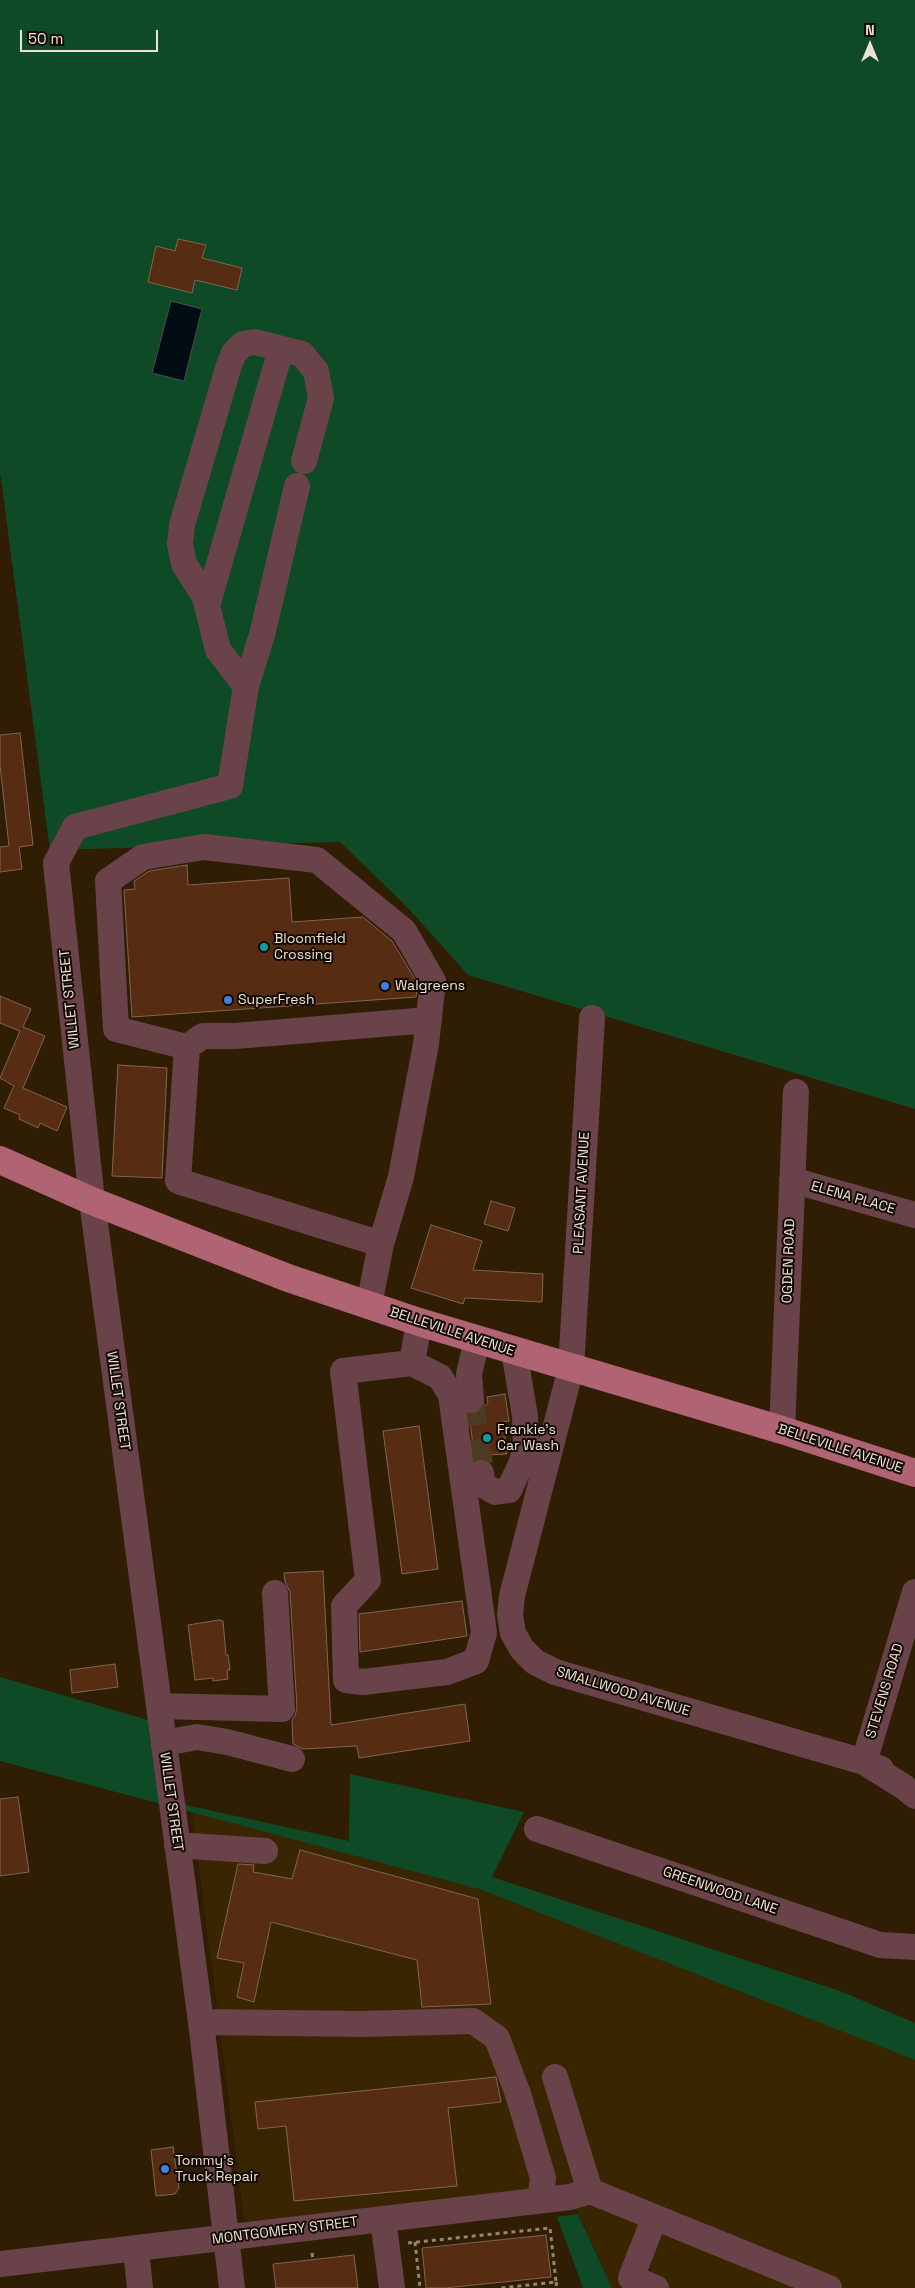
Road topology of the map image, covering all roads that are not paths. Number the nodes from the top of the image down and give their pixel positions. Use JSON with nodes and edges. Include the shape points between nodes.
{"nodes":[{"id":1,"x":281,"y":348,"type":"junction"},
{"id":2,"x":304,"y":461,"type":"dead end"},
{"id":3,"x":297,"y":486,"type":"dead end"},
{"id":4,"x":208,"y":606,"type":"junction"},
{"id":5,"x":246,"y":686,"type":"junction"},
{"id":6,"x":592,"y":1018,"type":"dead end"},
{"id":7,"x":429,"y":1020,"type":"junction"},
{"id":8,"x":187,"y":1047,"type":"junction"},
{"id":9,"x":796,"y":1092,"type":"dead end"},
{"id":10,"x":0,"y":1160,"type":"edge"},
{"id":11,"x":792,"y":1180,"type":"junction"},
{"id":12,"x":92,"y":1201,"type":"junction"},
{"id":13,"x":915,"y":1215,"type":"edge"},
{"id":14,"x":381,"y":1244,"type":"junction"},
{"id":15,"x":369,"y":1305,"type":"junction"},
{"id":16,"x":419,"y":1322,"type":"junction"},
{"id":17,"x":477,"y":1340,"type":"junction"},
{"id":18,"x":514,"y":1351,"type":"junction"},
{"id":19,"x":412,"y":1363,"type":"junction"},
{"id":20,"x":571,"y":1368,"type":"junction"},
{"id":21,"x":471,"y":1400,"type":"tunnel mouth"},
{"id":22,"x":782,"y":1430,"type":"junction"},
{"id":23,"x":481,"y":1473,"type":"tunnel mouth"},
{"id":24,"x":915,"y":1474,"type":"edge"},
{"id":25,"x":915,"y":1592,"type":"edge"},
{"id":26,"x":275,"y":1593,"type":"dead end"},
{"id":27,"x":159,"y":1706,"type":"junction"},
{"id":28,"x":164,"y":1743,"type":"junction"},
{"id":29,"x":292,"y":1759,"type":"dead end"},
{"id":30,"x":864,"y":1762,"type":"junction"},
{"id":31,"x":915,"y":1781,"type":"edge"},
{"id":32,"x":915,"y":1796,"type":"edge"},
{"id":33,"x":537,"y":1829,"type":"dead end"},
{"id":34,"x":177,"y":1845,"type":"junction"},
{"id":35,"x":265,"y":1851,"type":"dead end"},
{"id":36,"x":909,"y":1947,"type":"edge"},
{"id":37,"x":201,"y":2022,"type":"junction"},
{"id":38,"x":555,"y":2077,"type":"dead end"},
{"id":39,"x":580,"y":2194,"type":"junction"},
{"id":40,"x":540,"y":2200,"type":"junction"},
{"id":41,"x":383,"y":2219,"type":"junction"},
{"id":42,"x":654,"y":2219,"type":"junction"},
{"id":43,"x":226,"y":2238,"type":"junction"},
{"id":44,"x":136,"y":2249,"type":"junction"},
{"id":45,"x":0,"y":2264,"type":"edge"},
{"id":46,"x":140,"y":2288,"type":"edge"},
{"id":47,"x":232,"y":2288,"type":"edge"},
{"id":48,"x":392,"y":2288,"type":"edge"},
{"id":49,"x":656,"y":2288,"type":"edge"},
{"id":50,"x":828,"y":2288,"type":"edge"}],
"edges":[{"from":1,"to":2,"type":"street","via":[[302,354],[316,371],[320,385],[320,407]]},
{"from":1,"to":4,"type":"street"},
{"from":1,"to":4,"type":"street","via":[[255,342],[243,344],[234,353],[182,526],[180,544],[184,564],[197,581]]},
{"from":3,"to":5,"type":"street","via":[[262,635]]},
{"from":4,"to":5,"type":"street","via":[[218,650]]},
{"from":5,"to":12,"type":"street","name":"WILLET STREET","via":[[230,786],[75,827],[56,863]]},
{"from":6,"to":20,"type":"street","name":"PLEASANT AVENUE"},
{"from":7,"to":8,"type":"street","via":[[203,1036]]},
{"from":7,"to":8,"type":"street","via":[[433,981],[404,931],[316,860],[204,847],[143,857],[108,881],[116,1029]]},
{"from":7,"to":14,"type":"street","via":[[402,1177]]},
{"from":8,"to":14,"type":"street","via":[[178,1181]]},
{"from":9,"to":11,"type":"street","name":"OGDEN ROAD"},
{"from":10,"to":12,"type":"main road","name":"BELLEVILLE AVENUE"},
{"from":11,"to":13,"type":"street","name":"ELENA PLACE"},
{"from":11,"to":22,"type":"street","name":"OGDEN ROAD"},
{"from":12,"to":15,"type":"main road","name":"BELLEVILLE AVENUE","via":[[288,1278]]},
{"from":12,"to":27,"type":"street","name":"WILLET STREET"},
{"from":14,"to":15,"type":"street"},
{"from":15,"to":16,"type":"main road","name":"BELLEVILLE AVENUE"},
{"from":16,"to":17,"type":"main road","name":"BELLEVILLE AVENUE"},
{"from":16,"to":19,"type":"street"},
{"from":17,"to":18,"type":"main road","name":"BELLEVILLE AVENUE"},
{"from":17,"to":21,"type":"street","via":[[470,1374]]},
{"from":18,"to":20,"type":"main road","name":"BELLEVILLE AVENUE"},
{"from":18,"to":23,"type":"street","via":[[525,1416],[526,1445],[522,1462],[509,1490],[495,1492],[482,1484]]},
{"from":19,"to":19,"type":"street","via":[[343,1372],[368,1580],[344,1606],[346,1680],[363,1682],[448,1672],[476,1661],[484,1633],[451,1395],[440,1377]]},
{"from":20,"to":22,"type":"main road","name":"BELLEVILLE AVENUE"},
{"from":20,"to":30,"type":"street","name":"SMALLWOOD AVENUE","via":[[512,1596],[510,1615],[513,1633],[522,1649],[536,1662],[555,1672]]},
{"from":22,"to":24,"type":"main road","name":"BELLEVILLE AVENUE"},
{"from":25,"to":30,"type":"street","name":"STEVENS ROAD"},
{"from":26,"to":27,"type":"street","via":[[282,1709]]},
{"from":27,"to":28,"type":"street","name":"WILLET STREET"},
{"from":28,"to":29,"type":"street","via":[[197,1737]]},
{"from":28,"to":34,"type":"street","name":"WILLET STREET"},
{"from":30,"to":31,"type":"street","name":"SMALLWOOD AVENUE"},
{"from":30,"to":32,"type":"street","name":"SMALLWOOD AVENUE"},
{"from":33,"to":36,"type":"street","name":"GREENWOOD LANE","via":[[880,1945]]},
{"from":34,"to":35,"type":"street"},
{"from":34,"to":37,"type":"street","name":"WILLET STREET"},
{"from":37,"to":40,"type":"street","via":[[362,2024],[473,2021],[497,2038],[518,2094],[543,2178]]},
{"from":37,"to":43,"type":"street","name":"WILLET STREET"},
{"from":38,"to":39,"type":"street"},
{"from":39,"to":40,"type":"street","name":"MONTGOMERY STREET"},
{"from":39,"to":42,"type":"street"},
{"from":40,"to":41,"type":"street","name":"MONTGOMERY STREET"},
{"from":41,"to":43,"type":"street","name":"MONTGOMERY STREET"},
{"from":41,"to":48,"type":"street"},
{"from":42,"to":49,"type":"street","via":[[631,2278]]},
{"from":42,"to":50,"type":"street"},
{"from":43,"to":44,"type":"street","name":"MONTGOMERY STREET"},
{"from":43,"to":47,"type":"street","name":"WILLET STREET"},
{"from":44,"to":45,"type":"street","name":"MONTGOMERY STREET"},
{"from":44,"to":46,"type":"street"}]}
